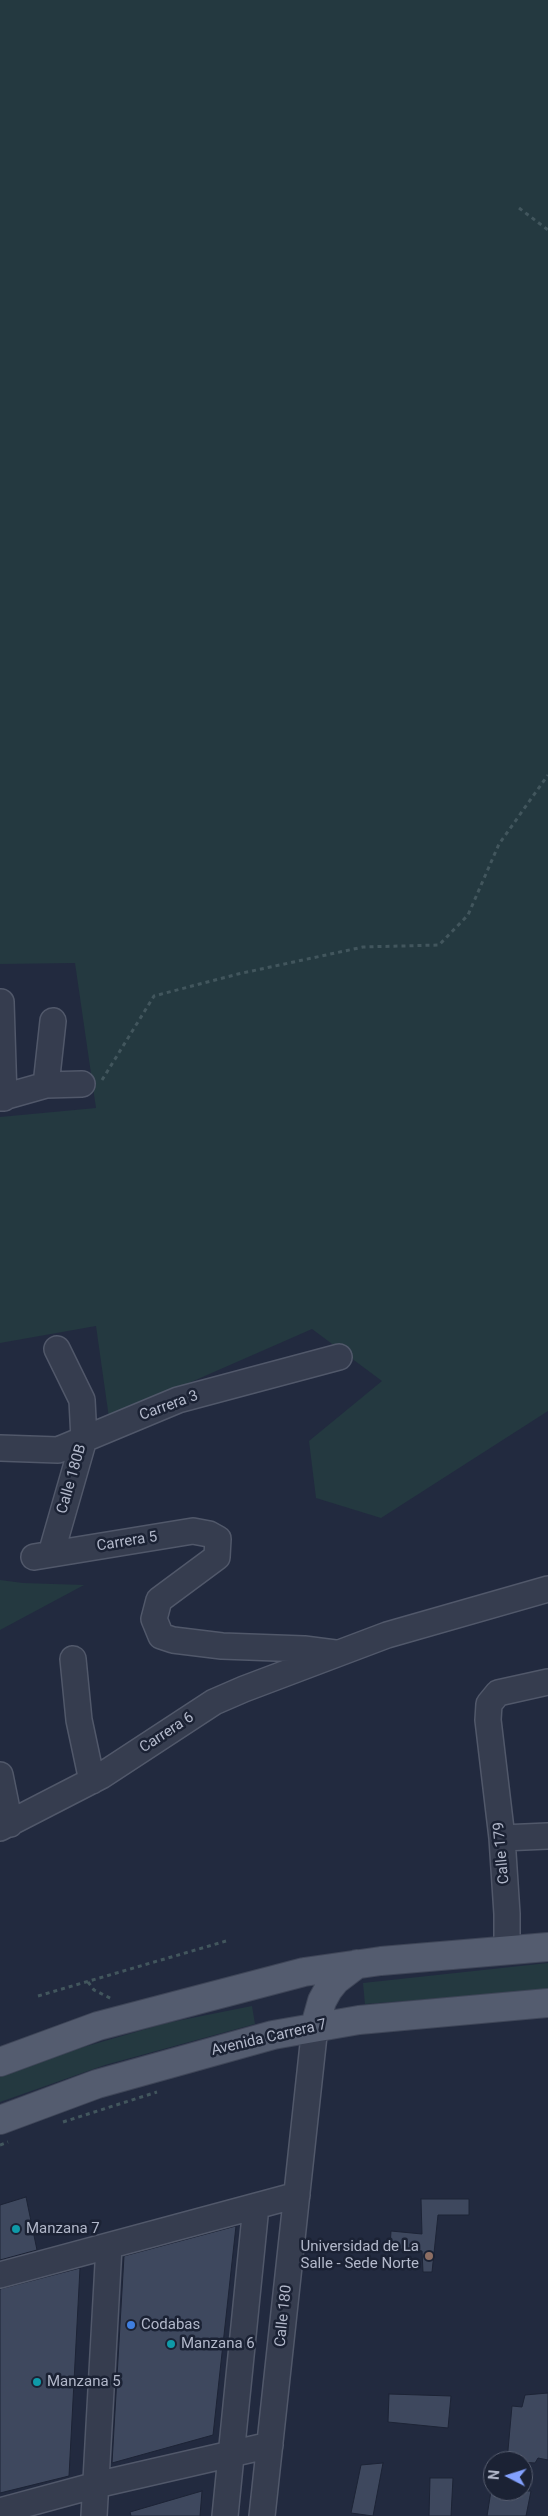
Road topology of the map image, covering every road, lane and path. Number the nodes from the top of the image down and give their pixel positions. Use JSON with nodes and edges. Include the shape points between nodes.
{"nodes":[{"id":1,"x":519,"y":208,"type":"dead end"},
{"id":2,"x":548,"y":230,"type":"edge"},
{"id":3,"x":548,"y":775,"type":"edge"},
{"id":4,"x":1,"y":1002,"type":"edge"},
{"id":5,"x":53,"y":1021,"type":"dead end"},
{"id":6,"x":82,"y":1084,"type":"joint"},
{"id":7,"x":46,"y":1085,"type":"junction"},
{"id":8,"x":2,"y":1098,"type":"edge"},
{"id":9,"x":57,"y":1349,"type":"dead end"},
{"id":10,"x":339,"y":1356,"type":"dead end"},
{"id":11,"x":84,"y":1439,"type":"junction"},
{"id":12,"x":0,"y":1448,"type":"edge"},
{"id":13,"x":43,"y":1555,"type":"joint"},
{"id":14,"x":548,"y":1589,"type":"edge"},
{"id":15,"x":161,"y":1636,"type":"joint"},
{"id":16,"x":340,"y":1654,"type":"junction"},
{"id":17,"x":74,"y":1659,"type":"dead end"},
{"id":18,"x":548,"y":1682,"type":"edge"},
{"id":19,"x":0,"y":1775,"type":"edge"},
{"id":20,"x":92,"y":1781,"type":"junction"},
{"id":21,"x":5,"y":1826,"type":"edge"},
{"id":22,"x":548,"y":1836,"type":"edge"},
{"id":23,"x":502,"y":1838,"type":"junction"},
{"id":24,"x":226,"y":1941,"type":"dead end"},
{"id":25,"x":548,"y":1947,"type":"edge"},
{"id":26,"x":507,"y":1950,"type":"junction"},
{"id":27,"x":357,"y":1964,"type":"junction"},
{"id":28,"x":88,"y":1982,"type":"junction"},
{"id":29,"x":38,"y":1996,"type":"dead end"},
{"id":30,"x":115,"y":2000,"type":"dead end"},
{"id":31,"x":548,"y":2003,"type":"edge"},
{"id":32,"x":315,"y":2026,"type":"junction"},
{"id":33,"x":0,"y":2062,"type":"edge"},
{"id":34,"x":165,"y":2090,"type":"dead end"},
{"id":35,"x":55,"y":2125,"type":"dead end"},
{"id":36,"x":5,"y":2131,"type":"edge"},
{"id":37,"x":0,"y":2145,"type":"edge"},
{"id":38,"x":297,"y":2195,"type":"junction"},
{"id":39,"x":256,"y":2206,"type":"junction"},
{"id":40,"x":109,"y":2246,"type":"junction"},
{"id":41,"x":0,"y":2275,"type":"edge"},
{"id":42,"x":270,"y":2445,"type":"junction"},
{"id":43,"x":231,"y":2453,"type":"junction"},
{"id":44,"x":96,"y":2485,"type":"junction"},
{"id":45,"x":0,"y":2511,"type":"edge"},
{"id":46,"x":94,"y":2516,"type":"edge"},
{"id":47,"x":225,"y":2516,"type":"edge"},
{"id":48,"x":262,"y":2516,"type":"edge"}],
"edges":[{"from":1,"to":2,"type":"path"},
{"from":3,"to":6,"type":"path","via":[[499,844],[468,916],[439,945],[363,947],[154,996],[104,1079]]},
{"from":4,"to":8,"type":"street"},
{"from":5,"to":7,"type":"street"},
{"from":6,"to":7,"type":"street"},
{"from":7,"to":8,"type":"street"},
{"from":9,"to":11,"type":"street","name":"Calle 180B","via":[[82,1400]]},
{"from":10,"to":11,"type":"street","name":"Carrera 3","via":[[178,1400]]},
{"from":11,"to":12,"type":"street","name":"Carrera 3","via":[[58,1450]]},
{"from":11,"to":13,"type":"street","name":"Calle 180B"},
{"from":13,"to":15,"type":"street","name":"Carrera 5","via":[[193,1531],[218,1539],[216,1557],[159,1600],[154,1620]]},
{"from":14,"to":16,"type":"street","name":"Carrera 6","via":[[404,1630]]},
{"from":15,"to":16,"type":"street","name":"Carrera 6","via":[[222,1646],[304,1649]]},
{"from":16,"to":20,"type":"street","name":"Carrera 6","via":[[214,1702]]},
{"from":17,"to":20,"type":"street","via":[[79,1720]]},
{"from":18,"to":23,"type":"street","name":"Calle 179","via":[[498,1693],[489,1704],[491,1756]]},
{"from":19,"to":21,"type":"street"},
{"from":20,"to":21,"type":"street","name":"Carrera 6"},
{"from":22,"to":23,"type":"street"},
{"from":23,"to":26,"type":"street","name":"Calle 179"},
{"from":24,"to":28,"type":"path"},
{"from":25,"to":26,"type":"main road"},
{"from":26,"to":27,"type":"main road"},
{"from":27,"to":32,"type":"main road","via":[[328,1990]]},
{"from":27,"to":33,"type":"main road","via":[[304,1972],[134,2015]]},
{"from":28,"to":29,"type":"path"},
{"from":28,"to":30,"type":"path","via":[[94,1990]]},
{"from":31,"to":32,"type":"main road","name":"Avenida Carrera 7"},
{"from":32,"to":36,"type":"main road","name":"Avenida Carrera 7","via":[[273,2035],[66,2095]]},
{"from":32,"to":38,"type":"street","name":"Calle 180"},
{"from":34,"to":35,"type":"path"},
{"from":36,"to":37,"type":"path"},
{"from":38,"to":39,"type":"street"},
{"from":38,"to":42,"type":"street","name":"Calle 180"},
{"from":39,"to":40,"type":"street"},
{"from":39,"to":43,"type":"street"},
{"from":40,"to":41,"type":"street"},
{"from":40,"to":44,"type":"street"},
{"from":42,"to":43,"type":"street"},
{"from":42,"to":48,"type":"street","name":"Calle 180"},
{"from":43,"to":44,"type":"street"},
{"from":43,"to":47,"type":"street"},
{"from":44,"to":45,"type":"street"},
{"from":44,"to":46,"type":"street"}]}
